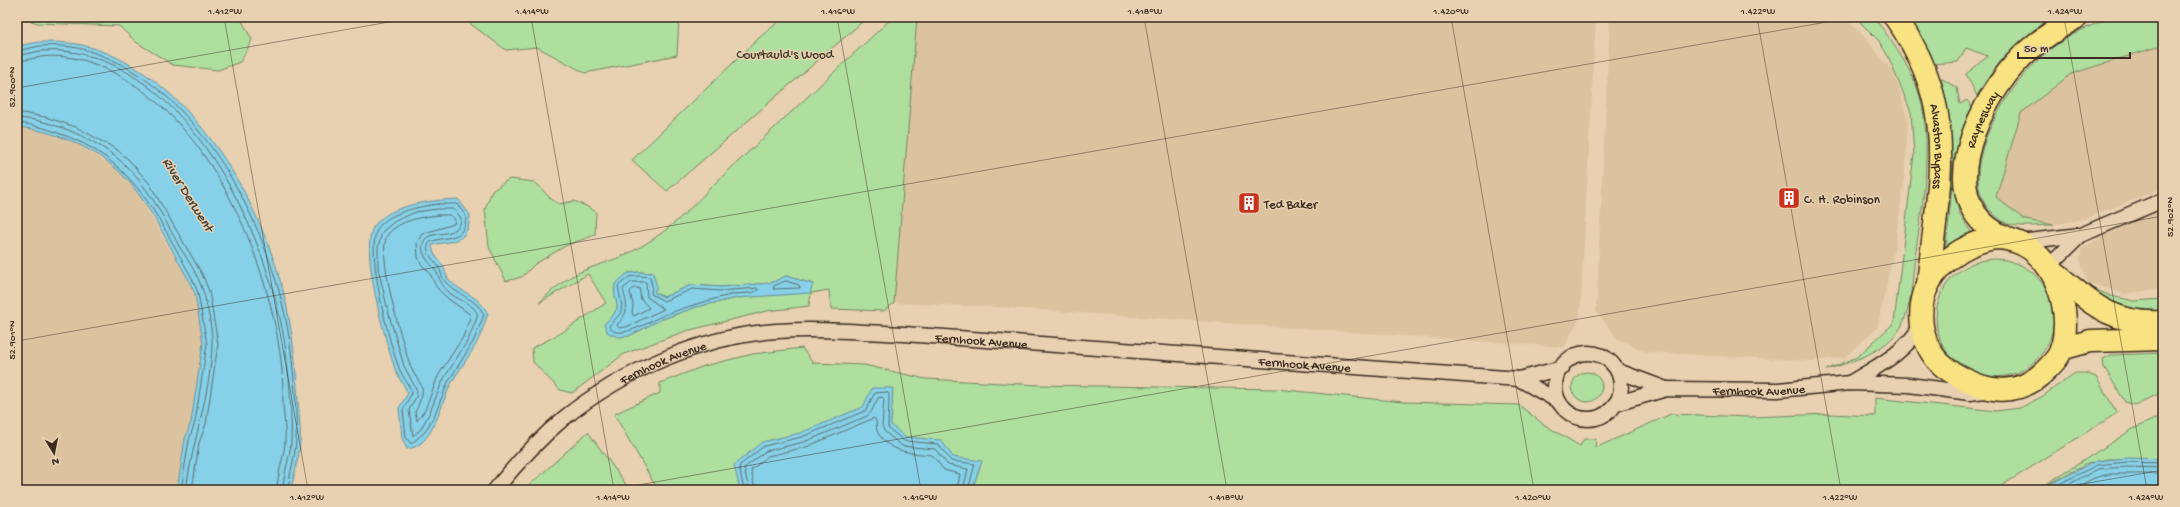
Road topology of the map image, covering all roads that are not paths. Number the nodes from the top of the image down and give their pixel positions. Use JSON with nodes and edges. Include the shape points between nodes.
{"nodes":[{"id":1,"x":1895,"y":17,"type":"edge"},
{"id":2,"x":2077,"y":17,"type":"edge"},
{"id":3,"x":2163,"y":200,"type":"edge"},
{"id":4,"x":2081,"y":235,"type":"junction"},
{"id":5,"x":2013,"y":240,"type":"junction"},
{"id":6,"x":2050,"y":268,"type":"junction"},
{"id":7,"x":1928,"y":286,"type":"junction"},
{"id":8,"x":2163,"y":322,"type":"edge"},
{"id":9,"x":1921,"y":325,"type":"junction"},
{"id":10,"x":2163,"y":339,"type":"edge"},
{"id":11,"x":2062,"y":349,"type":"junction"},
{"id":12,"x":1562,"y":368,"type":"junction"},
{"id":13,"x":1618,"y":371,"type":"junction"},
{"id":14,"x":1518,"y":379,"type":"junction"},
{"id":15,"x":1850,"y":383,"type":"junction"},
{"id":16,"x":1666,"y":389,"type":"junction"},
{"id":17,"x":1992,"y":390,"type":"junction"},
{"id":18,"x":1558,"y":401,"type":"junction"},
{"id":19,"x":1614,"y":404,"type":"junction"},
{"id":20,"x":495,"y":490,"type":"edge"}],
"edges":[{"from":1,"to":7,"type":"highway","name":"Alvaston Bypass","via":[[1908,35],[1926,73],[1936,107],[1940,133],[1938,196]]},
{"from":2,"to":5,"type":"highway","name":"Raynesway","via":[[2042,39],[2014,65],[1989,100],[1969,147],[1964,180],[1970,205],[1984,226]]},
{"from":3,"to":4,"type":"street"},
{"from":4,"to":5,"type":"street"},
{"from":4,"to":6,"type":"street"},
{"from":5,"to":6,"type":"highway","name":"Raynesway","via":[[2036,252]]},
{"from":5,"to":7,"type":"highway","via":[[1984,240],[1960,251],[1939,268]]},
{"from":6,"to":8,"type":"highway","via":[[2090,303],[2107,313],[2136,322]]},
{"from":6,"to":11,"type":"highway","via":[[2064,310]]},
{"from":7,"to":9,"type":"highway","via":[[1923,301]]},
{"from":9,"to":15,"type":"street","name":"Fernhook Avenue","via":[[1916,335],[1899,352]]},
{"from":9,"to":17,"type":"highway","via":[[1930,353],[1938,363],[1964,379]]},
{"from":10,"to":11,"type":"highway","via":[[2090,341]]},
{"from":11,"to":17,"type":"highway","via":[[2052,365],[2034,381],[2008,390]]},
{"from":12,"to":13,"type":"street","name":"Fernhook Avenue","via":[[1574,356],[1590,353],[1604,358]]},
{"from":12,"to":14,"type":"street","name":"Fernhook Avenue"},
{"from":12,"to":18,"type":"street","name":"Fernhook Avenue","via":[[1557,376],[1555,388]]},
{"from":13,"to":16,"type":"street","name":"Fernhook Avenue"},
{"from":13,"to":19,"type":"street","via":[[1620,392]]},
{"from":14,"to":18,"type":"street","name":"Fernhook Avenue"},
{"from":14,"to":20,"type":"street","name":"Fernhook Avenue","via":[[911,335],[807,329],[775,331],[709,344],[676,355],[627,377],[565,418],[520,459]]},
{"from":15,"to":16,"type":"street","name":"Fernhook Avenue","via":[[1778,390]]},
{"from":15,"to":17,"type":"street","name":"Fernhook Avenue","via":[[1909,385],[1970,393]]},
{"from":16,"to":19,"type":"street","name":"Fernhook Avenue"},
{"from":18,"to":19,"type":"street","name":"Fernhook Avenue","via":[[1564,410],[1581,419],[1600,417],[1609,412]]}]}
